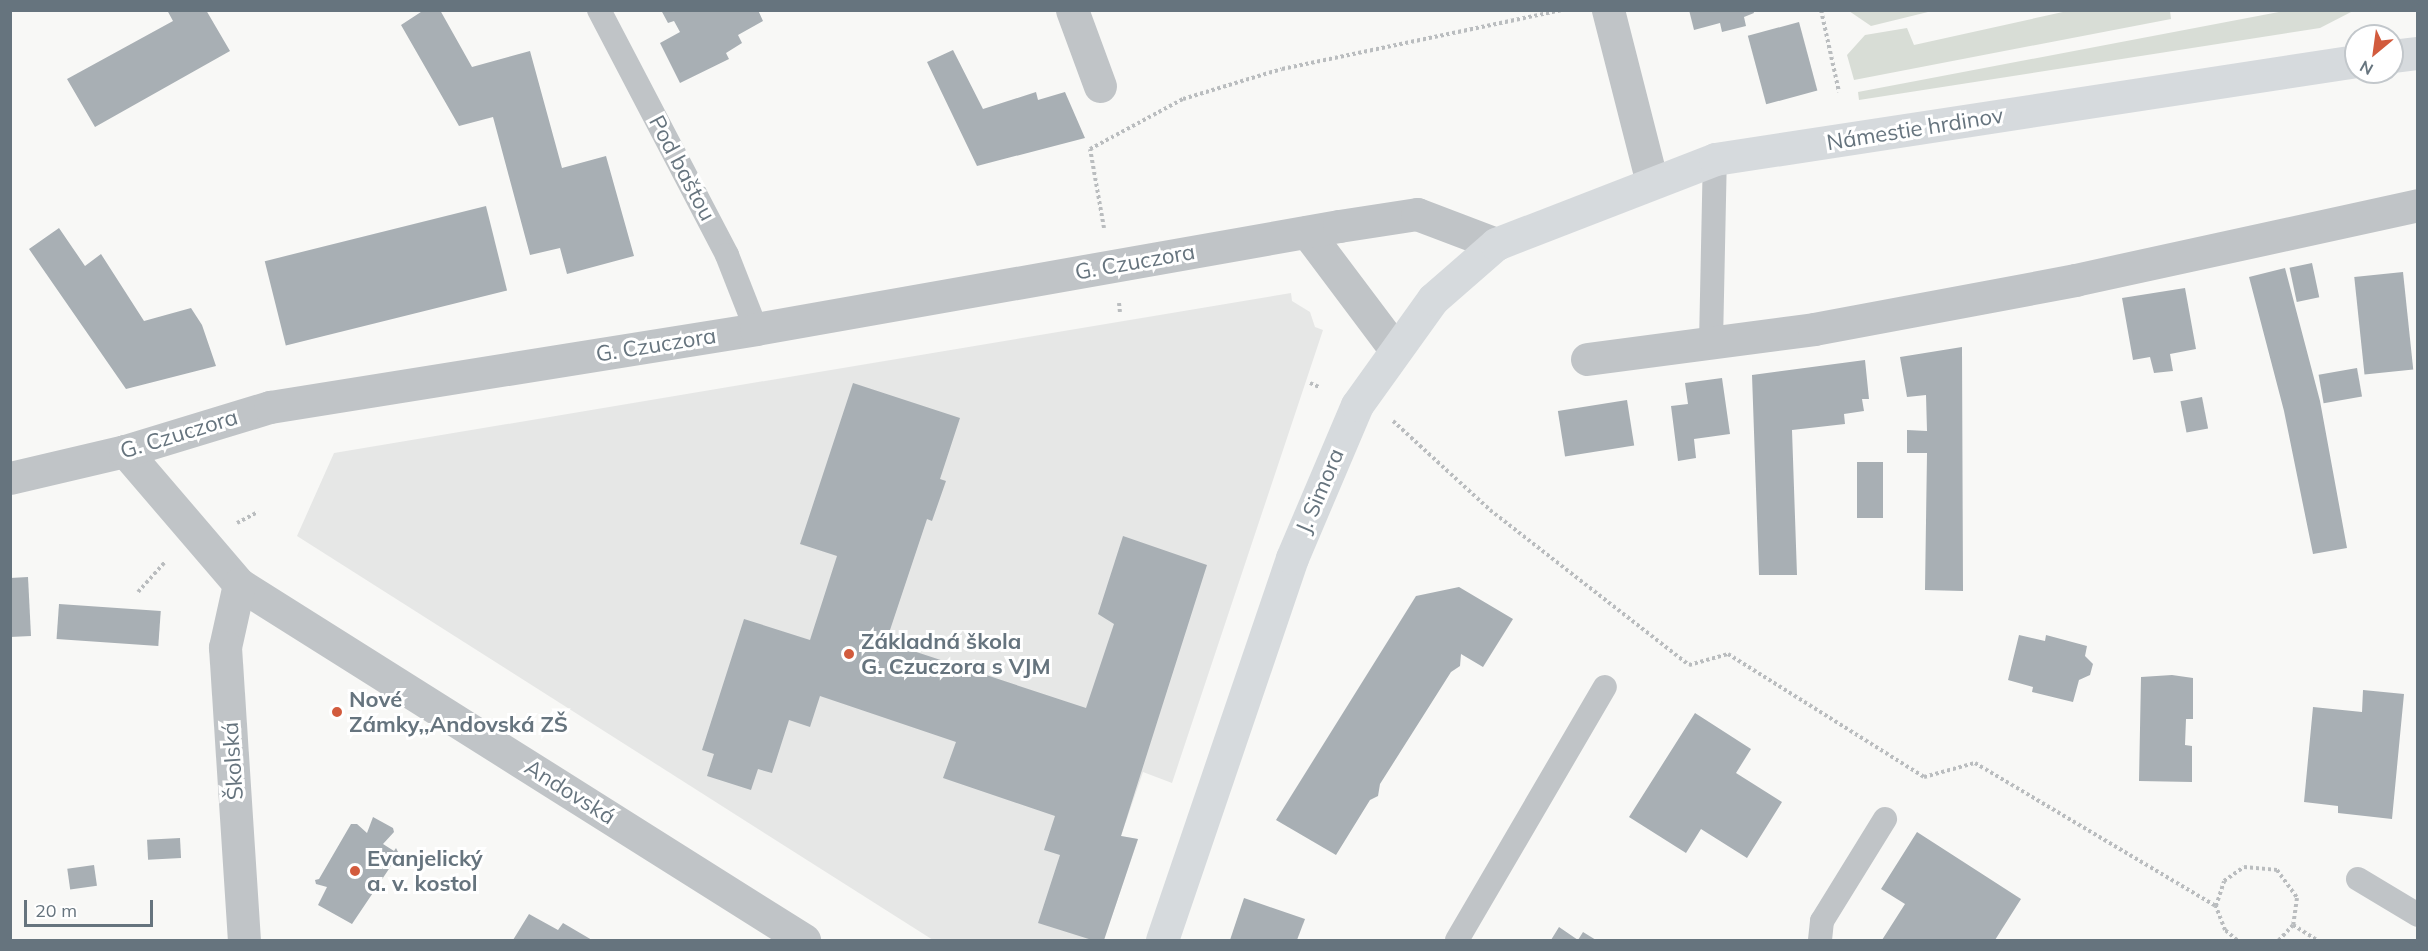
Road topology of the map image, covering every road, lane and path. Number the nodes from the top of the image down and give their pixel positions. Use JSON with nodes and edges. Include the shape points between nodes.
{"nodes":[{"id":1,"x":599,"y":10,"type":"edge"},
{"id":2,"x":1072,"y":10,"type":"edge"},
{"id":3,"x":1562,"y":10,"type":"edge"},
{"id":4,"x":1608,"y":10,"type":"edge"},
{"id":5,"x":1821,"y":10,"type":"edge"},
{"id":6,"x":2344,"y":63,"type":"edge"},
{"id":7,"x":1100,"y":87,"type":"dead end"},
{"id":8,"x":1839,"y":92,"type":"dead end"},
{"id":9,"x":1715,"y":159,"type":"junction"},
{"id":10,"x":1652,"y":182,"type":"junction"},
{"id":11,"x":2418,"y":205,"type":"edge"},
{"id":12,"x":1307,"y":232,"type":"junction"},
{"id":13,"x":1496,"y":244,"type":"junction"},
{"id":14,"x":1111,"y":266,"type":"junction"},
{"id":15,"x":1120,"y":312,"type":"dead end"},
{"id":16,"x":756,"y":329,"type":"junction"},
{"id":17,"x":1711,"y":343,"type":"junction"},
{"id":18,"x":1395,"y":349,"type":"junction"},
{"id":19,"x":1587,"y":359,"type":"dead end"},
{"id":20,"x":1310,"y":383,"type":"dead end"},
{"id":21,"x":1319,"y":387,"type":"dead end"},
{"id":22,"x":1389,"y":419,"type":"dead end"},
{"id":23,"x":125,"y":451,"type":"junction"},
{"id":24,"x":10,"y":478,"type":"edge"},
{"id":25,"x":258,"y":512,"type":"dead end"},
{"id":26,"x":231,"y":526,"type":"dead end"},
{"id":27,"x":165,"y":562,"type":"dead end"},
{"id":28,"x":239,"y":584,"type":"junction"},
{"id":29,"x":138,"y":592,"type":"dead end"},
{"id":30,"x":1605,"y":687,"type":"dead end"},
{"id":31,"x":1885,"y":819,"type":"dead end"},
{"id":32,"x":2358,"y":879,"type":"dead end"},
{"id":33,"x":2216,"y":906,"type":"junction"},
{"id":34,"x":2418,"y":915,"type":"edge"},
{"id":35,"x":2292,"y":925,"type":"junction"},
{"id":36,"x":244,"y":940,"type":"edge"},
{"id":37,"x":804,"y":940,"type":"edge"},
{"id":38,"x":1162,"y":940,"type":"edge"},
{"id":39,"x":1457,"y":940,"type":"edge"},
{"id":40,"x":1820,"y":940,"type":"edge"},
{"id":41,"x":2236,"y":940,"type":"edge"},
{"id":42,"x":2278,"y":940,"type":"edge"},
{"id":43,"x":2316,"y":940,"type":"edge"}],
"edges":[{"from":1,"to":16,"type":"lane","name":"Pod baštou","via":[[727,255]]},
{"from":2,"to":7,"type":"street"},
{"from":3,"to":14,"type":"path","via":[[1229,82],[1183,99],[1107,137],[1090,149]]},
{"from":4,"to":10,"type":"street","via":[[1606,55]]},
{"from":5,"to":8,"type":"path"},
{"from":6,"to":9,"type":"main road","name":"Námestie hrdinov"},
{"from":9,"to":10,"type":"main road","name":"Námestie hrdinov"},
{"from":9,"to":17,"type":"lane"},
{"from":10,"to":13,"type":"main road","name":"J. Simora"},
{"from":11,"to":17,"type":"street","via":[[2064,282],[1814,329]]},
{"from":12,"to":13,"type":"street","name":"G. Czuczora","via":[[1417,214]]},
{"from":12,"to":14,"type":"street","name":"G. Czuczora"},
{"from":12,"to":18,"type":"street"},
{"from":13,"to":18,"type":"main road","name":"J. Simora","via":[[1433,299]]},
{"from":14,"to":15,"type":"path"},
{"from":14,"to":16,"type":"street","name":"G. Czuczora"},
{"from":16,"to":23,"type":"street","name":"G. Czuczora","via":[[270,407]]},
{"from":17,"to":19,"type":"street"},
{"from":18,"to":38,"type":"main road","name":"J. Simora","via":[[1357,405],[1292,558]]},
{"from":20,"to":21,"type":"path"},
{"from":22,"to":33,"type":"path","via":[[1490,510],[1689,665],[1728,654],[1924,777],[1975,763]]},
{"from":23,"to":24,"type":"street","name":"G. Czuczora"},
{"from":23,"to":28,"type":"street","name":"Andovská"},
{"from":25,"to":26,"type":"path"},
{"from":27,"to":29,"type":"path"},
{"from":28,"to":36,"type":"street","name":"Školská","via":[[225,647]]},
{"from":28,"to":37,"type":"street","name":"Andovská"},
{"from":30,"to":39,"type":"lane"},
{"from":31,"to":40,"type":"lane","via":[[1822,921]]},
{"from":32,"to":34,"type":"lane"},
{"from":33,"to":35,"type":"path","via":[[2224,881],[2244,867],[2277,870],[2297,898]]},
{"from":33,"to":41,"type":"path","via":[[2225,930]]},
{"from":35,"to":42,"type":"path"},
{"from":35,"to":43,"type":"path"}]}
